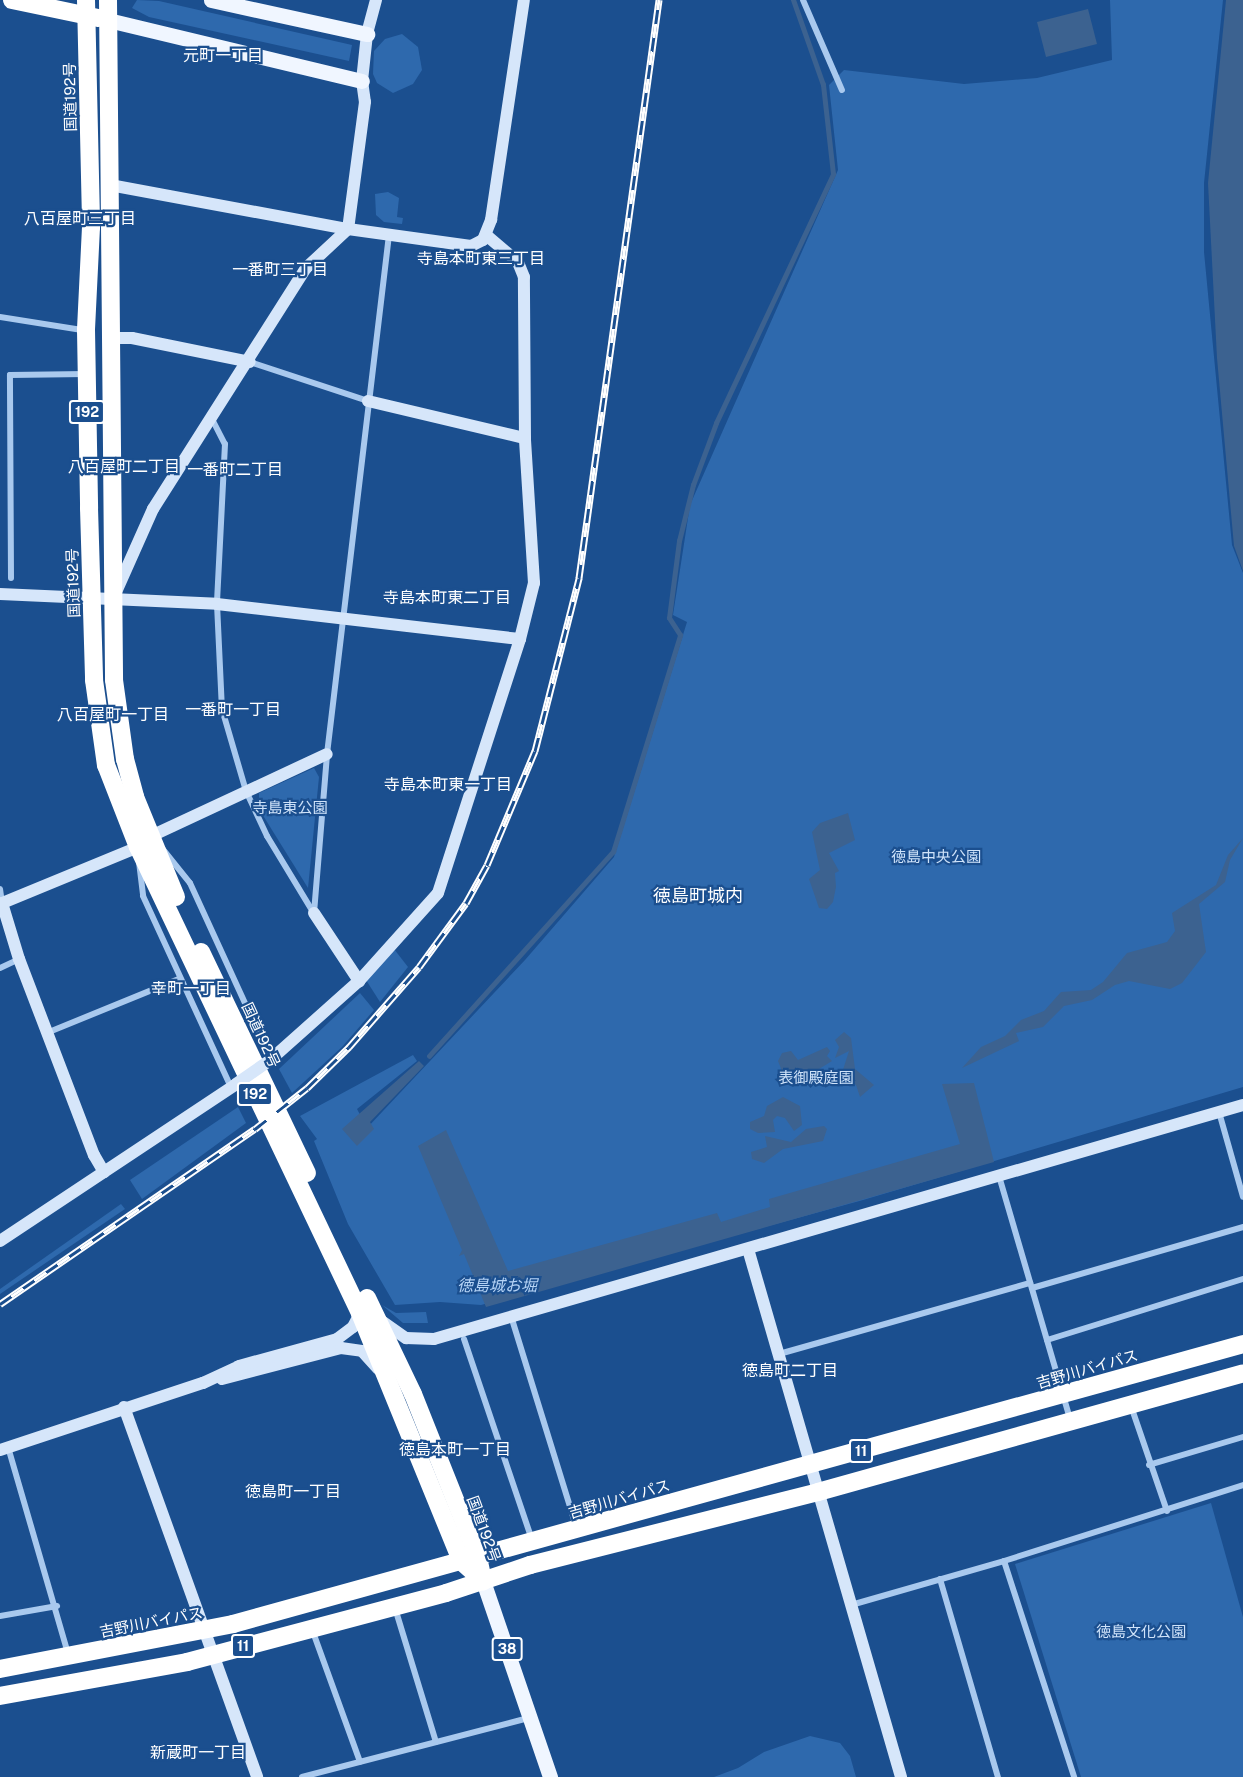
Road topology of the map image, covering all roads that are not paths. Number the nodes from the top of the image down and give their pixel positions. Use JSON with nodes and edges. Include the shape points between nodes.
{"nodes":[{"id":1,"x":12,"y":0,"type":"edge"},
{"id":2,"x":108,"y":0,"type":"edge"},
{"id":3,"x":211,"y":0,"type":"edge"},
{"id":4,"x":376,"y":0,"type":"edge"},
{"id":5,"x":524,"y":0,"type":"edge"},
{"id":6,"x":803,"y":0,"type":"edge"},
{"id":7,"x":87,"y":8,"type":"edge"},
{"id":8,"x":108,"y":20,"type":"junction"},
{"id":9,"x":367,"y":34,"type":"junction"},
{"id":10,"x":362,"y":81,"type":"junction"},
{"id":11,"x":842,"y":90,"type":"dead end"},
{"id":12,"x":110,"y":185,"type":"junction"},
{"id":13,"x":348,"y":229,"type":"junction"},
{"id":14,"x":389,"y":234,"type":"junction"},
{"id":15,"x":486,"y":235,"type":"junction"},
{"id":16,"x":0,"y":317,"type":"edge"},
{"id":17,"x":86,"y":330,"type":"junction"},
{"id":18,"x":110,"y":338,"type":"junction"},
{"id":19,"x":250,"y":362,"type":"junction"},
{"id":20,"x":87,"y":374,"type":"junction"},
{"id":21,"x":368,"y":401,"type":"junction"},
{"id":22,"x":212,"y":418,"type":"junction"},
{"id":23,"x":525,"y":438,"type":"junction"},
{"id":24,"x":11,"y":578,"type":"dead end"},
{"id":25,"x":0,"y":594,"type":"edge"},
{"id":26,"x":92,"y":597,"type":"junction"},
{"id":27,"x":113,"y":599,"type":"junction"},
{"id":28,"x":217,"y":604,"type":"junction"},
{"id":29,"x":344,"y":620,"type":"junction"},
{"id":30,"x":520,"y":639,"type":"junction"},
{"id":31,"x":327,"y":754,"type":"junction"},
{"id":32,"x":246,"y":791,"type":"junction"},
{"id":33,"x":144,"y":842,"type":"junction"},
{"id":34,"x":0,"y":889,"type":"edge"},
{"id":35,"x":1,"y":904,"type":"edge"},
{"id":36,"x":314,"y":913,"type":"junction"},
{"id":37,"x":19,"y":958,"type":"junction"},
{"id":38,"x":0,"y":968,"type":"edge"},
{"id":39,"x":179,"y":979,"type":"junction"},
{"id":40,"x":358,"y":981,"type":"junction"},
{"id":41,"x":49,"y":1032,"type":"junction"},
{"id":42,"x":270,"y":1061,"type":"junction"},
{"id":43,"x":234,"y":1086,"type":"junction"},
{"id":44,"x":1243,"y":1105,"type":"edge"},
{"id":45,"x":1219,"y":1112,"type":"junction"},
{"id":46,"x":104,"y":1172,"type":"junction"},
{"id":47,"x":999,"y":1176,"type":"junction"},
{"id":48,"x":1243,"y":1197,"type":"edge"},
{"id":49,"x":1243,"y":1227,"type":"edge"},
{"id":50,"x":0,"y":1241,"type":"edge"},
{"id":51,"x":748,"y":1249,"type":"junction"},
{"id":52,"x":1243,"y":1279,"type":"edge"},
{"id":53,"x":1031,"y":1285,"type":"junction"},
{"id":54,"x":368,"y":1314,"type":"junction"},
{"id":55,"x":511,"y":1316,"type":"junction"},
{"id":56,"x":464,"y":1339,"type":"dead end"},
{"id":57,"x":1047,"y":1340,"type":"junction"},
{"id":58,"x":1243,"y":1344,"type":"edge"},
{"id":59,"x":779,"y":1354,"type":"junction"},
{"id":60,"x":1243,"y":1373,"type":"edge"},
{"id":61,"x":203,"y":1383,"type":"junction"},
{"id":62,"x":388,"y":1383,"type":"junction"},
{"id":63,"x":1063,"y":1394,"type":"junction"},
{"id":64,"x":1130,"y":1402,"type":"junction"},
{"id":65,"x":124,"y":1407,"type":"junction"},
{"id":66,"x":1070,"y":1419,"type":"junction"},
{"id":67,"x":1243,"y":1437,"type":"edge"},
{"id":68,"x":4,"y":1448,"type":"edge"},
{"id":69,"x":810,"y":1465,"type":"junction"},
{"id":70,"x":1149,"y":1465,"type":"junction"},
{"id":71,"x":1243,"y":1485,"type":"edge"},
{"id":72,"x":818,"y":1492,"type":"junction"},
{"id":73,"x":1167,"y":1511,"type":"junction"},
{"id":74,"x":578,"y":1529,"type":"junction"},
{"id":75,"x":533,"y":1543,"type":"junction"},
{"id":76,"x":470,"y":1559,"type":"junction"},
{"id":77,"x":1004,"y":1561,"type":"junction"},
{"id":78,"x":940,"y":1579,"type":"junction"},
{"id":79,"x":483,"y":1581,"type":"junction"},
{"id":80,"x":57,"y":1606,"type":"junction"},
{"id":81,"x":850,"y":1606,"type":"junction"},
{"id":82,"x":395,"y":1607,"type":"junction"},
{"id":83,"x":0,"y":1616,"type":"edge"},
{"id":84,"x":312,"y":1628,"type":"junction"},
{"id":85,"x":203,"y":1631,"type":"junction"},
{"id":86,"x":211,"y":1655,"type":"junction"},
{"id":87,"x":69,"y":1656,"type":"junction"},
{"id":88,"x":0,"y":1669,"type":"edge"},
{"id":89,"x":0,"y":1696,"type":"edge"},
{"id":90,"x":530,"y":1718,"type":"junction"},
{"id":91,"x":436,"y":1742,"type":"junction"},
{"id":92,"x":360,"y":1762,"type":"junction"},
{"id":93,"x":257,"y":1777,"type":"edge"},
{"id":94,"x":302,"y":1777,"type":"edge"},
{"id":95,"x":550,"y":1777,"type":"edge"},
{"id":96,"x":901,"y":1777,"type":"edge"},
{"id":97,"x":998,"y":1777,"type":"edge"},
{"id":98,"x":1074,"y":1777,"type":"edge"}],
"edges":[{"from":1,"to":7,"type":"highway"},
{"from":2,"to":8,"type":"highway","name":"国道192号","number":"192"},
{"from":3,"to":9,"type":"main road"},
{"from":4,"to":9,"type":"street"},
{"from":5,"to":15,"type":"street","via":[[504,150]]},
{"from":6,"to":11,"type":"street"},
{"from":7,"to":8,"type":"highway"},
{"from":7,"to":17,"type":"highway","name":"国道192号","number":"192","via":[[90,226]]},
{"from":8,"to":10,"type":"main road"},
{"from":8,"to":12,"type":"highway","name":"国道192号","number":"192"},
{"from":9,"to":10,"type":"street"},
{"from":10,"to":13,"type":"street","via":[[365,102]]},
{"from":12,"to":13,"type":"street"},
{"from":12,"to":18,"type":"highway","name":"国道192号","number":"192"},
{"from":13,"to":14,"type":"street"},
{"from":13,"to":19,"type":"street","via":[[306,268]]},
{"from":14,"to":15,"type":"street","via":[[471,246]]},
{"from":14,"to":21,"type":"street"},
{"from":15,"to":23,"type":"street","via":[[518,262],[524,277]]},
{"from":16,"to":17,"type":"street"},
{"from":17,"to":20,"type":"highway","name":"国道192号","number":"192"},
{"from":18,"to":19,"type":"street","via":[[132,338]]},
{"from":18,"to":27,"type":"highway","name":"国道192号","number":"192"},
{"from":19,"to":21,"type":"street"},
{"from":19,"to":22,"type":"street"},
{"from":20,"to":24,"type":"street","via":[[10,375]]},
{"from":20,"to":26,"type":"highway","name":"国道192号","number":"192"},
{"from":21,"to":23,"type":"street"},
{"from":21,"to":29,"type":"street"},
{"from":22,"to":27,"type":"street","via":[[153,509]]},
{"from":22,"to":28,"type":"street","via":[[225,444]]},
{"from":23,"to":30,"type":"street","via":[[534,583]]},
{"from":25,"to":26,"type":"street"},
{"from":26,"to":27,"type":"street"},
{"from":26,"to":33,"type":"highway","name":"国道192号","number":"192","via":[[98,723],[119,806]]},
{"from":27,"to":28,"type":"street"},
{"from":27,"to":33,"type":"highway","name":"国道192号","number":"192","via":[[118,722]]},
{"from":28,"to":29,"type":"street"},
{"from":28,"to":32,"type":"street","via":[[222,709]]},
{"from":29,"to":30,"type":"street"},
{"from":29,"to":31,"type":"street"},
{"from":30,"to":40,"type":"street","via":[[438,893]]},
{"from":31,"to":32,"type":"street"},
{"from":31,"to":36,"type":"street"},
{"from":32,"to":33,"type":"street"},
{"from":32,"to":36,"type":"street","via":[[267,836]]},
{"from":33,"to":35,"type":"street"},
{"from":33,"to":39,"type":"street","via":[[143,896]]},
{"from":33,"to":42,"type":"street","via":[[172,856],[190,883]]},
{"from":33,"to":54,"type":"highway","name":"国道192号","number":"192"},
{"from":34,"to":35,"type":"street"},
{"from":35,"to":37,"type":"street"},
{"from":36,"to":40,"type":"street"},
{"from":37,"to":38,"type":"street"},
{"from":37,"to":41,"type":"street"},
{"from":39,"to":41,"type":"street"},
{"from":39,"to":43,"type":"street"},
{"from":40,"to":42,"type":"street"},
{"from":41,"to":46,"type":"street","via":[[94,1155]]},
{"from":42,"to":43,"type":"street","bridge":true},
{"from":43,"to":46,"type":"street"},
{"from":44,"to":45,"type":"street"},
{"from":45,"to":47,"type":"street"},
{"from":45,"to":48,"type":"street"},
{"from":46,"to":50,"type":"street"},
{"from":47,"to":51,"type":"street"},
{"from":47,"to":53,"type":"street"},
{"from":49,"to":53,"type":"street"},
{"from":51,"to":55,"type":"street"},
{"from":51,"to":59,"type":"street"},
{"from":52,"to":57,"type":"street"},
{"from":53,"to":57,"type":"street"},
{"from":53,"to":59,"type":"street"},
{"from":54,"to":55,"type":"street","via":[[406,1338],[423,1340]]},
{"from":54,"to":61,"type":"street","via":[[337,1339],[239,1366]]},
{"from":54,"to":62,"type":"highway","name":"国道192号","number":"192"},
{"from":54,"to":76,"type":"highway","name":"国道192号","number":"192","via":[[404,1373]]},
{"from":55,"to":74,"type":"street"},
{"from":56,"to":75,"type":"street"},
{"from":57,"to":63,"type":"street"},
{"from":58,"to":63,"type":"highway","name":"吉野川バイパス","number":"11"},
{"from":59,"to":69,"type":"street"},
{"from":60,"to":64,"type":"highway","number":"11"},
{"from":61,"to":62,"type":"street","via":[[353,1348],[370,1359]]},
{"from":61,"to":65,"type":"street"},
{"from":62,"to":76,"type":"highway","name":"国道192号","number":"192"},
{"from":63,"to":66,"type":"street"},
{"from":63,"to":69,"type":"highway","name":"吉野川バイパス","number":"11"},
{"from":64,"to":66,"type":"highway","number":"11"},
{"from":64,"to":70,"type":"street"},
{"from":65,"to":68,"type":"street"},
{"from":65,"to":85,"type":"street"},
{"from":66,"to":72,"type":"highway","number":"11"},
{"from":67,"to":70,"type":"street"},
{"from":68,"to":80,"type":"street"},
{"from":69,"to":72,"type":"street"},
{"from":69,"to":74,"type":"highway","name":"吉野川バイパス","number":"11"},
{"from":70,"to":73,"type":"street"},
{"from":71,"to":73,"type":"street"},
{"from":72,"to":79,"type":"highway","number":"11","via":[[683,1523]]},
{"from":72,"to":81,"type":"street"},
{"from":73,"to":77,"type":"street"},
{"from":74,"to":75,"type":"highway","name":"吉野川バイパス","number":"11"},
{"from":75,"to":76,"type":"highway","name":"吉野川バイパス","number":"11"},
{"from":76,"to":79,"type":"highway","name":"国道192号","number":"192"},
{"from":76,"to":85,"type":"highway","name":"吉野川バイパス","number":"11"},
{"from":77,"to":78,"type":"street"},
{"from":77,"to":98,"type":"street"},
{"from":78,"to":81,"type":"street"},
{"from":78,"to":97,"type":"street"},
{"from":79,"to":82,"type":"highway","number":"11"},
{"from":79,"to":90,"type":"main road","number":"38"},
{"from":80,"to":83,"type":"street"},
{"from":80,"to":87,"type":"street"},
{"from":81,"to":96,"type":"street"},
{"from":82,"to":84,"type":"highway","number":"11"},
{"from":82,"to":91,"type":"street"},
{"from":84,"to":86,"type":"highway","number":"11"},
{"from":84,"to":92,"type":"street"},
{"from":85,"to":86,"type":"street"},
{"from":85,"to":87,"type":"highway","name":"吉野川バイパス","number":"11"},
{"from":86,"to":89,"type":"highway","number":"11"},
{"from":86,"to":93,"type":"street"},
{"from":87,"to":88,"type":"highway","name":"吉野川バイパス","number":"11"},
{"from":90,"to":91,"type":"street"},
{"from":90,"to":95,"type":"main road","number":"38"},
{"from":91,"to":92,"type":"street"},
{"from":92,"to":94,"type":"street"}]}
